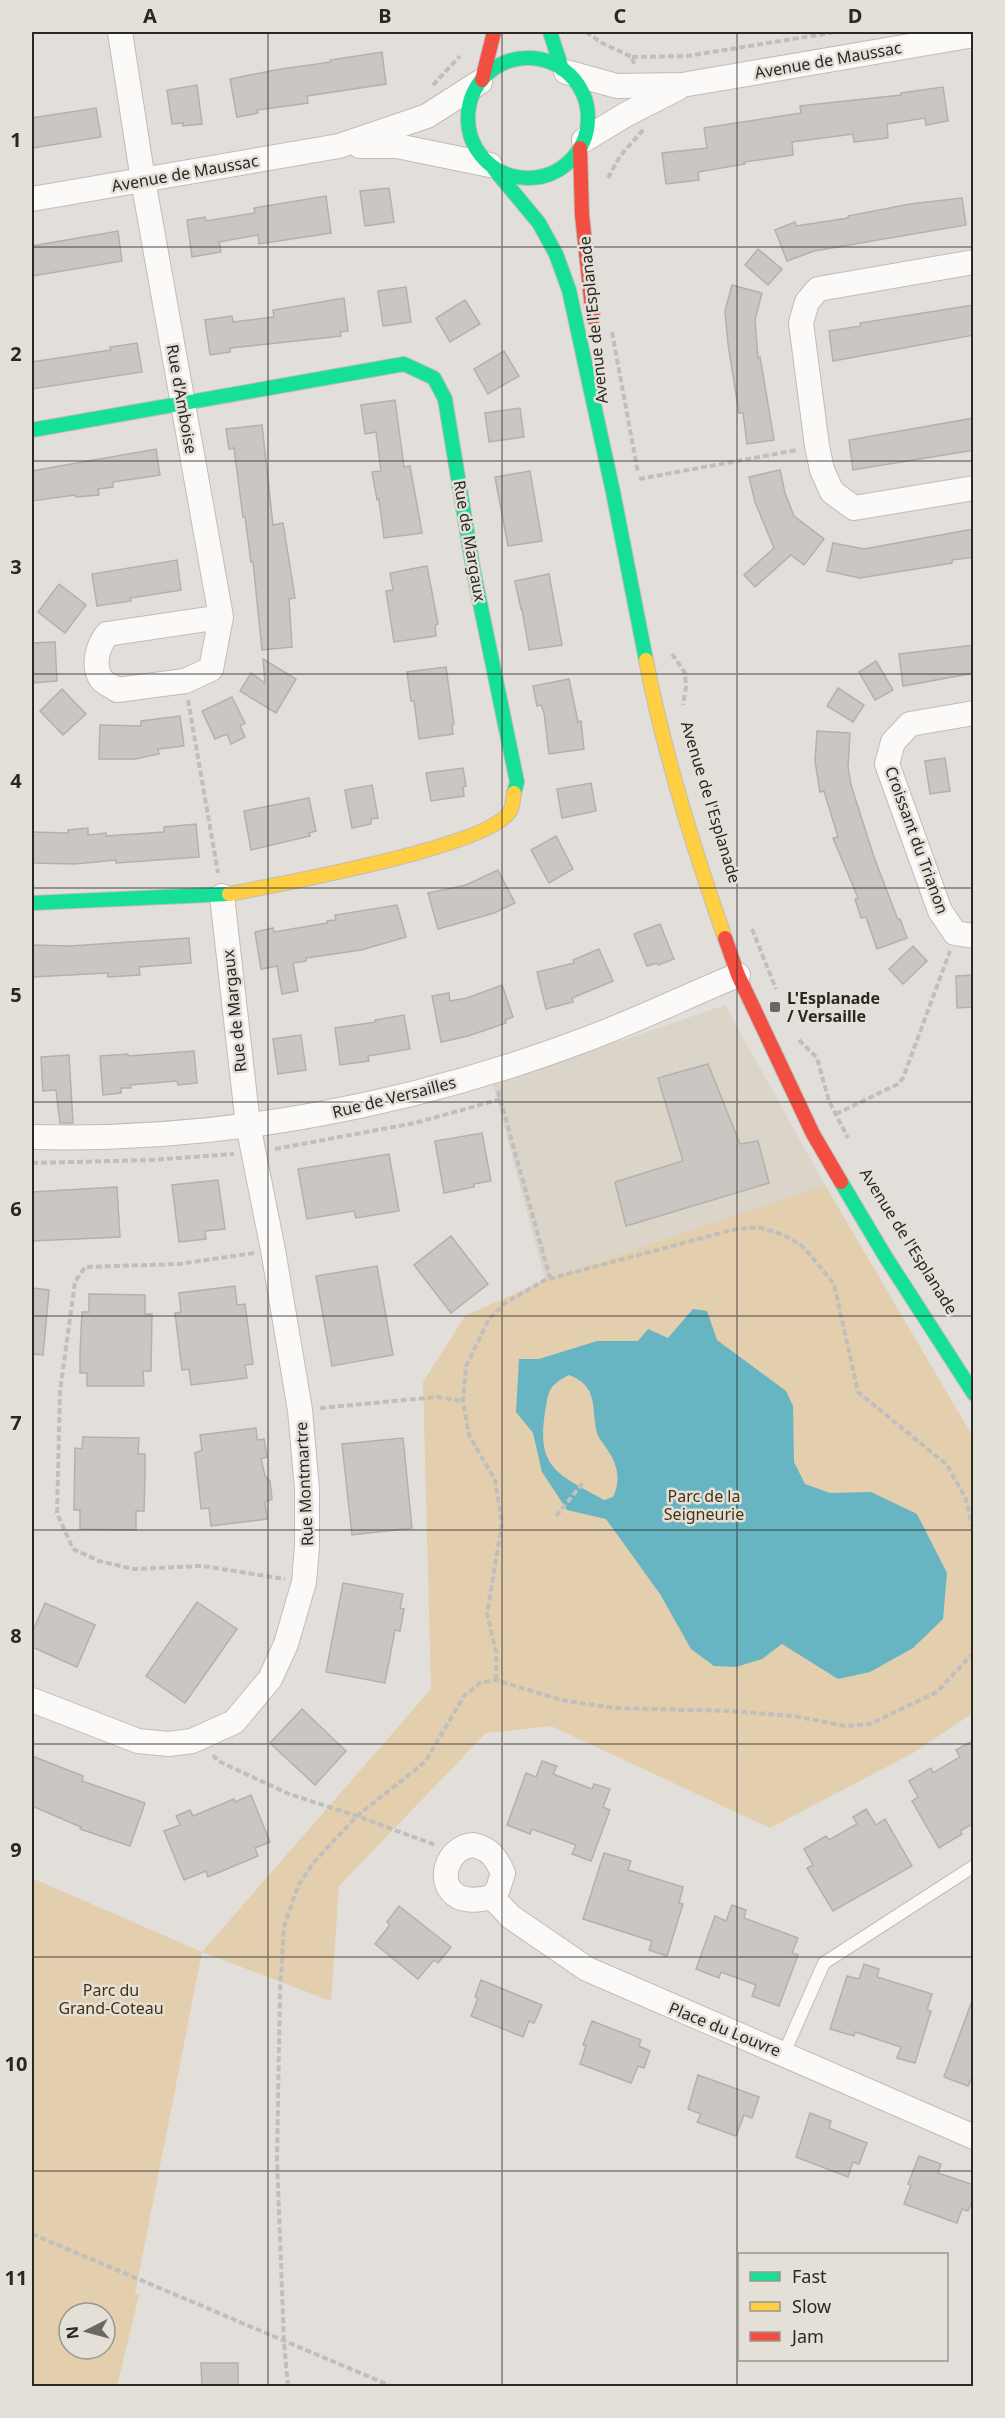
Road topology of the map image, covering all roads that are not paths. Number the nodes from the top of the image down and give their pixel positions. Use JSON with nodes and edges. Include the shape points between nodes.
{"nodes":[{"id":1,"x":120,"y":32,"type":"edge"},
{"id":2,"x":494,"y":32,"type":"edge"},
{"id":3,"x":550,"y":32,"type":"edge"},
{"id":4,"x":973,"y":40,"type":"edge"},
{"id":5,"x":564,"y":70,"type":"junction"},
{"id":6,"x":481,"y":81,"type":"junction"},
{"id":7,"x":682,"y":85,"type":"junction"},
{"id":8,"x":582,"y":144,"type":"junction"},
{"id":9,"x":339,"y":146,"type":"junction"},
{"id":10,"x":492,"y":167,"type":"junction"},
{"id":11,"x":143,"y":180,"type":"junction"},
{"id":12,"x":32,"y":199,"type":"edge"},
{"id":13,"x":974,"y":262,"type":"edge"},
{"id":14,"x":594,"y":328,"type":"dead end"},
{"id":15,"x":597,"y":351,"type":"dead end"},
{"id":16,"x":183,"y":403,"type":"junction"},
{"id":17,"x":32,"y":430,"type":"edge"},
{"id":18,"x":974,"y":488,"type":"edge"},
{"id":19,"x":612,"y":492,"type":"junction"},
{"id":20,"x":221,"y":617,"type":"junction"},
{"id":21,"x":974,"y":713,"type":"edge"},
{"id":22,"x":222,"y":896,"type":"junction"},
{"id":23,"x":32,"y":903,"type":"edge"},
{"id":24,"x":963,"y":939,"type":"edge"},
{"id":25,"x":738,"y":975,"type":"junction"},
{"id":26,"x":248,"y":1125,"type":"junction"},
{"id":27,"x":32,"y":1137,"type":"edge"},
{"id":28,"x":974,"y":1394,"type":"edge"},
{"id":29,"x":32,"y":1700,"type":"edge"},
{"id":30,"x":974,"y":1866,"type":"edge"},
{"id":31,"x":492,"y":1897,"type":"junction"},
{"id":32,"x":783,"y":2053,"type":"junction"},
{"id":33,"x":974,"y":2137,"type":"edge"}],
"edges":[{"from":1,"to":11,"type":"street","name":"Rue d'Amboise"},
{"from":2,"to":6,"type":"street"},
{"from":3,"to":5,"type":"street"},
{"from":4,"to":7,"type":"street","name":"Avenue de Maussac"},
{"from":5,"to":6,"type":"street","via":[[529,58],[495,68]]},
{"from":5,"to":7,"type":"street","name":"Avenue de Maussac","via":[[617,86]]},
{"from":5,"to":8,"type":"street","via":[[579,86],[586,103],[588,122]]},
{"from":6,"to":9,"type":"street","name":"Avenue de Maussac","via":[[427,116]]},
{"from":6,"to":10,"type":"street","via":[[472,96],[468,126],[476,147]]},
{"from":7,"to":8,"type":"street","name":"Avenue de Maussac","via":[[625,115]]},
{"from":8,"to":10,"type":"street","via":[[564,166],[542,177],[517,178]]},
{"from":8,"to":14,"type":"street","name":"Avenue de l'Esplanade","via":[[582,215]]},
{"from":9,"to":10,"type":"street","name":"Avenue de Maussac","via":[[396,146]]},
{"from":9,"to":11,"type":"street","name":"Avenue de Maussac"},
{"from":10,"to":19,"type":"street","name":"Avenue de l'Esplanade","via":[[539,223],[556,254],[569,290]]},
{"from":11,"to":12,"type":"street","name":"Avenue de Maussac"},
{"from":11,"to":16,"type":"street","name":"Rue d'Amboise"},
{"from":13,"to":18,"type":"street","via":[[818,289],[807,302],[801,323],[817,446],[832,492],[854,508]]},
{"from":15,"to":19,"type":"street","name":"Avenue de l'Esplanade"},
{"from":16,"to":17,"type":"street","name":"Rue de Margaux"},
{"from":16,"to":20,"type":"street","name":"Rue d'Amboise"},
{"from":16,"to":22,"type":"street","name":"Rue de Margaux","via":[[404,364],[434,378],[444,399],[478,596],[517,782],[510,812],[495,825],[473,835],[404,857]]},
{"from":19,"to":25,"type":"street","name":"Avenue de l'Esplanade","via":[[656,713],[699,863]]},
{"from":20,"to":20,"type":"street","name":"Rue d'Amboise","via":[[107,634],[99,645],[101,679],[117,690],[185,681],[211,669]]},
{"from":21,"to":24,"type":"street","name":"Croissant du Trianon","via":[[909,724],[892,742],[887,764],[940,911]]},
{"from":22,"to":23,"type":"street","name":"Rue de Margaux"},
{"from":22,"to":26,"type":"street","name":"Rue de Margaux"},
{"from":25,"to":26,"type":"street","name":"Rue de Versailles","via":[[585,1040],[492,1071],[336,1112]]},
{"from":25,"to":28,"type":"street","name":"Avenue de l'Esplanade","via":[[813,1134],[885,1256]]},
{"from":26,"to":27,"type":"street","name":"Rue de Versailles","via":[[151,1135]]},
{"from":26,"to":29,"type":"street","name":"Rue Montmartre","via":[[273,1250],[303,1439],[307,1557],[286,1644],[270,1679],[234,1722],[192,1741],[138,1741]]},
{"from":30,"to":32,"type":"lane","via":[[824,1962]]},
{"from":31,"to":31,"type":"street","via":[[459,1897],[447,1882],[449,1860],[463,1846],[483,1847],[498,1860],[503,1873]]},
{"from":31,"to":32,"type":"street","name":"Place du Louvre","via":[[511,1917],[587,1970]]},
{"from":32,"to":33,"type":"street","name":"Place du Louvre"}]}
